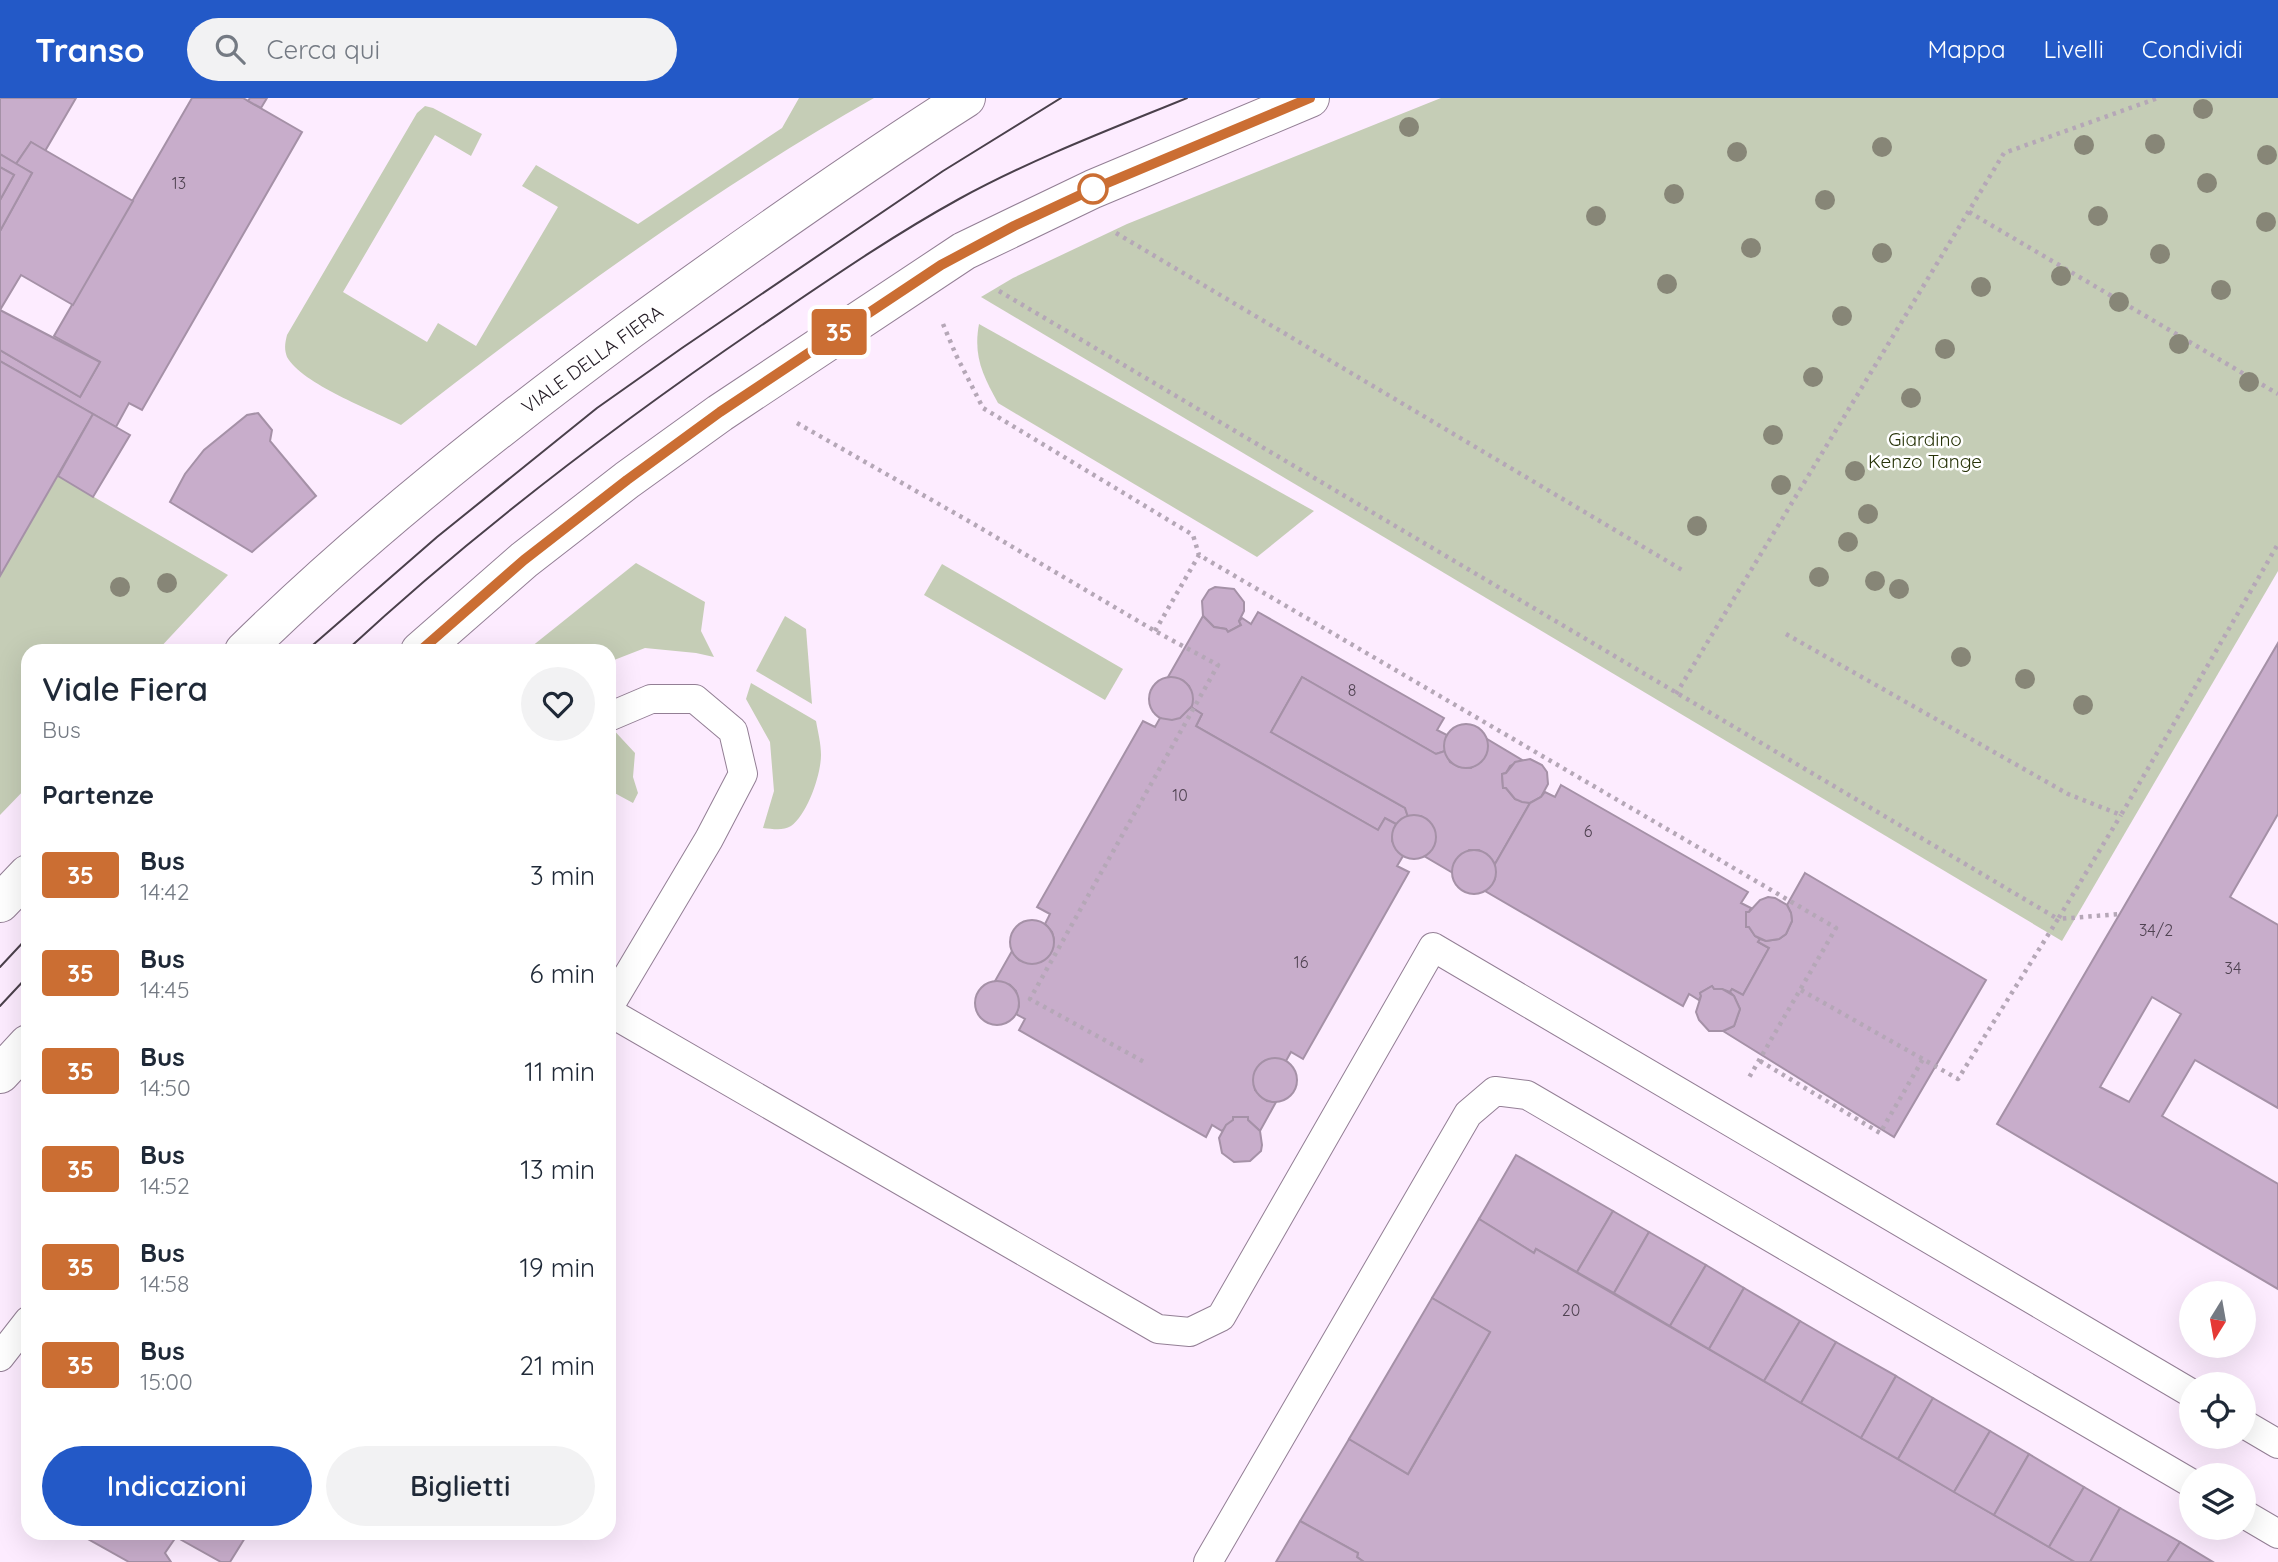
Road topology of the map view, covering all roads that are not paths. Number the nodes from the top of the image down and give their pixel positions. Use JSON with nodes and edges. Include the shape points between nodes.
{"nodes":[{"id":1,"x":966,"y":98,"type":"edge"},
{"id":2,"x":1310,"y":98,"type":"edge"},
{"id":3,"x":252,"y":644,"type":"edge"},
{"id":4,"x":428,"y":644,"type":"edge"},
{"id":5,"x":616,"y":714,"type":"edge"},
{"id":6,"x":21,"y":881,"type":"edge"},
{"id":7,"x":0,"y":903,"type":"edge"},
{"id":8,"x":616,"y":997,"type":"edge"},
{"id":9,"x":616,"y":1013,"type":"edge"},
{"id":10,"x":21,"y":1052,"type":"edge"},
{"id":11,"x":0,"y":1074,"type":"edge"},
{"id":12,"x":21,"y":1330,"type":"edge"},
{"id":13,"x":0,"y":1357,"type":"edge"},
{"id":14,"x":2179,"y":1386,"type":"edge"},
{"id":15,"x":2256,"y":1431,"type":"edge"},
{"id":16,"x":2278,"y":1444,"type":"edge"},
{"id":17,"x":2179,"y":1476,"type":"edge"},
{"id":18,"x":2256,"y":1521,"type":"edge"},
{"id":19,"x":2278,"y":1534,"type":"edge"},
{"id":20,"x":1208,"y":1562,"type":"edge"}],
"edges":[{"from":1,"to":3,"type":"main road","name":"VIALE DELLA FIERA","via":[[798,209],[521,411],[389,520]]},
{"from":2,"to":4,"type":"main road","via":[[1093,189],[964,251],[788,366],[627,480],[524,560]]},
{"from":5,"to":8,"type":"lane","via":[[651,699],[695,699],[733,731],[743,775]]},
{"from":6,"to":7,"type":"main road"},
{"from":9,"to":14,"type":"lane","via":[[1158,1329],[1190,1332],[1221,1317],[1433,947]]},
{"from":10,"to":11,"type":"main road"},
{"from":12,"to":13,"type":"lane"},
{"from":15,"to":16,"type":"lane"},
{"from":17,"to":20,"type":"lane","via":[[1527,1095],[1495,1091],[1468,1114]]},
{"from":18,"to":19,"type":"lane"}]}
